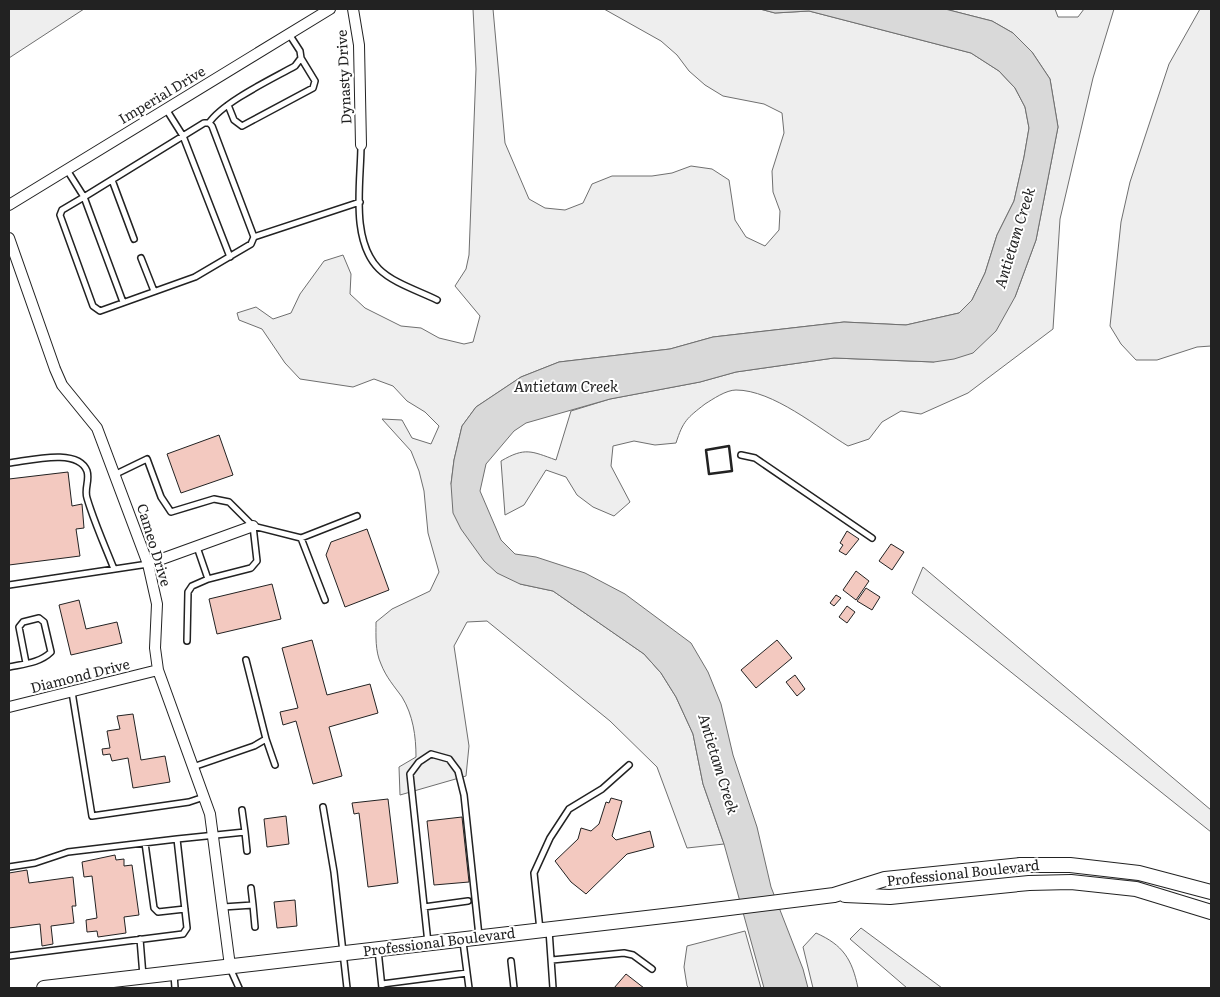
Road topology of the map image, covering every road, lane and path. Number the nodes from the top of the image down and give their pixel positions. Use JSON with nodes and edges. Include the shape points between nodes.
{"nodes":[{"id":1,"x":330,"y":9,"type":"edge"},
{"id":2,"x":353,"y":9,"type":"edge"},
{"id":3,"x":289,"y":34,"type":"junction"},
{"id":4,"x":301,"y":58,"type":"junction"},
{"id":5,"x":228,"y":105,"type":"junction"},
{"id":6,"x":166,"y":110,"type":"junction"},
{"id":7,"x":209,"y":123,"type":"junction"},
{"id":8,"x":183,"y":136,"type":"junction"},
{"id":9,"x":361,"y":145,"type":"joint"},
{"id":10,"x":67,"y":170,"type":"junction"},
{"id":11,"x":112,"y":180,"type":"junction"},
{"id":12,"x":84,"y":196,"type":"junction"},
{"id":13,"x":360,"y":202,"type":"junction"},
{"id":14,"x":9,"y":205,"type":"edge"},
{"id":15,"x":254,"y":237,"type":"junction"},
{"id":16,"x":9,"y":238,"type":"edge"},
{"id":17,"x":134,"y":238,"type":"dead end"},
{"id":18,"x":230,"y":257,"type":"junction"},
{"id":19,"x":141,"y":258,"type":"dead end"},
{"id":20,"x":154,"y":291,"type":"junction"},
{"id":21,"x":437,"y":300,"type":"dead end"},
{"id":22,"x":122,"y":302,"type":"junction"},
{"id":23,"x":741,"y":455,"type":"dead end"},
{"id":24,"x":9,"y":463,"type":"edge"},
{"id":25,"x":116,"y":474,"type":"junction"},
{"id":26,"x":357,"y":516,"type":"dead end"},
{"id":27,"x":253,"y":526,"type":"junction"},
{"id":28,"x":301,"y":538,"type":"junction"},
{"id":29,"x":872,"y":538,"type":"dead end"},
{"id":30,"x":197,"y":548,"type":"junction"},
{"id":31,"x":148,"y":564,"type":"junction"},
{"id":32,"x":114,"y":570,"type":"junction"},
{"id":33,"x":208,"y":579,"type":"junction"},
{"id":34,"x":9,"y":584,"type":"edge"},
{"id":35,"x":325,"y":600,"type":"dead end"},
{"id":36,"x":187,"y":641,"type":"dead end"},
{"id":37,"x":246,"y":660,"type":"dead end"},
{"id":38,"x":26,"y":663,"type":"junction"},
{"id":39,"x":9,"y":667,"type":"edge"},
{"id":40,"x":158,"y":670,"type":"junction"},
{"id":41,"x":72,"y":692,"type":"junction"},
{"id":42,"x":9,"y":708,"type":"edge"},
{"id":43,"x":266,"y":739,"type":"junction"},
{"id":44,"x":275,"y":765,"type":"dead end"},
{"id":45,"x":629,"y":765,"type":"dead end"},
{"id":46,"x":193,"y":767,"type":"junction"},
{"id":47,"x":204,"y":797,"type":"junction"},
{"id":48,"x":324,"y":807,"type":"dead end"},
{"id":49,"x":242,"y":810,"type":"dead end"},
{"id":50,"x":245,"y":832,"type":"junction"},
{"id":51,"x":214,"y":835,"type":"junction"},
{"id":52,"x":177,"y":839,"type":"junction"},
{"id":53,"x":145,"y":843,"type":"junction"},
{"id":54,"x":247,"y":851,"type":"dead end"},
{"id":55,"x":9,"y":867,"type":"edge"},
{"id":56,"x":251,"y":888,"type":"dead end"},
{"id":57,"x":1211,"y":892,"type":"edge"},
{"id":58,"x":834,"y":895,"type":"junction"},
{"id":59,"x":468,"y":901,"type":"dead end"},
{"id":60,"x":253,"y":905,"type":"junction"},
{"id":61,"x":222,"y":907,"type":"junction"},
{"id":62,"x":424,"y":907,"type":"junction"},
{"id":63,"x":185,"y":909,"type":"junction"},
{"id":64,"x":1211,"y":912,"type":"edge"},
{"id":65,"x":255,"y":927,"type":"dead end"},
{"id":66,"x":544,"y":930,"type":"junction"},
{"id":67,"x":479,"y":937,"type":"junction"},
{"id":68,"x":140,"y":939,"type":"junction"},
{"id":69,"x":463,"y":939,"type":"junction"},
{"id":70,"x":428,"y":943,"type":"junction"},
{"id":71,"x":378,"y":949,"type":"junction"},
{"id":72,"x":343,"y":953,"type":"junction"},
{"id":73,"x":9,"y":956,"type":"edge"},
{"id":74,"x":552,"y":960,"type":"junction"},
{"id":75,"x":511,"y":961,"type":"dead end"},
{"id":76,"x":230,"y":966,"type":"junction"},
{"id":77,"x":652,"y":969,"type":"dead end"},
{"id":78,"x":174,"y":973,"type":"junction"},
{"id":79,"x":467,"y":973,"type":"junction"},
{"id":80,"x":144,"y":976,"type":"junction"},
{"id":81,"x":88,"y":986,"type":"edge"},
{"id":82,"x":382,"y":986,"type":"edge"},
{"id":83,"x":44,"y":988,"type":"edge"},
{"id":84,"x":175,"y":988,"type":"edge"},
{"id":85,"x":239,"y":988,"type":"edge"},
{"id":86,"x":347,"y":988,"type":"edge"},
{"id":87,"x":468,"y":988,"type":"edge"},
{"id":88,"x":514,"y":988,"type":"edge"},
{"id":89,"x":553,"y":988,"type":"edge"}],
"edges":[{"from":1,"to":3,"type":"street","name":"Imperial Drive"},
{"from":2,"to":9,"type":"street","name":"Dynasty Drive","via":[[359,45]]},
{"from":3,"to":4,"type":"lane"},
{"from":3,"to":6,"type":"street","name":"Imperial Drive"},
{"from":4,"to":5,"type":"lane","via":[[295,66]]},
{"from":4,"to":5,"type":"lane","via":[[315,81],[313,88],[242,126],[234,120]]},
{"from":5,"to":7,"type":"lane","via":[[214,114]]},
{"from":6,"to":8,"type":"lane"},
{"from":6,"to":10,"type":"street","name":"Imperial Drive"},
{"from":7,"to":8,"type":"lane"},
{"from":7,"to":15,"type":"lane"},
{"from":8,"to":11,"type":"lane"},
{"from":8,"to":18,"type":"lane"},
{"from":9,"to":13,"type":"lane"},
{"from":10,"to":12,"type":"lane"},
{"from":10,"to":14,"type":"street","name":"Imperial Drive"},
{"from":11,"to":12,"type":"lane"},
{"from":11,"to":17,"type":"lane"},
{"from":12,"to":22,"type":"lane"},
{"from":12,"to":22,"type":"lane","via":[[62,210],[60,215],[93,306],[100,311]]},
{"from":13,"to":15,"type":"lane"},
{"from":13,"to":21,"type":"lane","via":[[361,238],[379,269]]},
{"from":15,"to":18,"type":"lane","via":[[251,244]]},
{"from":16,"to":25,"type":"street","name":"Cameo Drive","via":[[62,385],[97,428]]},
{"from":18,"to":20,"type":"lane","via":[[195,276]]},
{"from":19,"to":20,"type":"lane"},
{"from":20,"to":22,"type":"lane"},
{"from":23,"to":29,"type":"lane","via":[[755,458]]},
{"from":24,"to":32,"type":"lane","via":[[63,456],[80,462],[88,478],[86,495]]},
{"from":25,"to":27,"type":"lane","via":[[147,459],[161,497],[171,512],[214,499],[229,502]]},
{"from":25,"to":31,"type":"street","name":"Cameo Drive"},
{"from":26,"to":28,"type":"lane"},
{"from":27,"to":28,"type":"lane"},
{"from":27,"to":30,"type":"street"},
{"from":27,"to":33,"type":"lane","via":[[255,565]]},
{"from":28,"to":35,"type":"lane"},
{"from":30,"to":31,"type":"street"},
{"from":30,"to":33,"type":"lane"},
{"from":31,"to":32,"type":"lane"},
{"from":31,"to":40,"type":"street","name":"Cameo Drive","via":[[157,604],[155,648]]},
{"from":32,"to":34,"type":"lane"},
{"from":33,"to":36,"type":"lane","via":[[192,586],[188,592]]},
{"from":37,"to":43,"type":"lane"},
{"from":38,"to":38,"type":"lane","via":[[45,658],[51,652],[44,622],[39,618],[23,622],[19,627]]},
{"from":38,"to":39,"type":"lane"},
{"from":40,"to":41,"type":"street","name":"Diamond Drive"},
{"from":40,"to":46,"type":"street","name":"Cameo Drive"},
{"from":41,"to":42,"type":"street","name":"Diamond Drive"},
{"from":41,"to":47,"type":"lane","via":[[92,816]]},
{"from":43,"to":44,"type":"lane"},
{"from":43,"to":46,"type":"lane"},
{"from":45,"to":66,"type":"lane","via":[[602,789],[569,809],[550,838],[534,873]]},
{"from":46,"to":47,"type":"street","name":"Cameo Drive"},
{"from":47,"to":51,"type":"street","name":"Cameo Drive"},
{"from":48,"to":72,"type":"lane"},
{"from":49,"to":50,"type":"lane"},
{"from":50,"to":51,"type":"lane"},
{"from":50,"to":54,"type":"lane"},
{"from":51,"to":52,"type":"lane"},
{"from":51,"to":61,"type":"street","name":"Cameo Drive"},
{"from":52,"to":53,"type":"lane"},
{"from":52,"to":63,"type":"lane"},
{"from":53,"to":55,"type":"lane","via":[[68,852],[35,863]]},
{"from":53,"to":63,"type":"lane","via":[[154,908],[158,912]]},
{"from":56,"to":60,"type":"lane"},
{"from":57,"to":58,"type":"street","name":"Professional Boulevard","via":[[1139,873],[1070,864],[1020,865],[886,880]]},
{"from":58,"to":64,"type":"street","name":"Professional Boulevard","via":[[890,898],[1029,883],[1071,882],[1136,889]]},
{"from":58,"to":66,"type":"street","name":"Professional Boulevard"},
{"from":59,"to":62,"type":"lane"},
{"from":60,"to":61,"type":"lane"},
{"from":60,"to":65,"type":"lane"},
{"from":61,"to":76,"type":"street","name":"Cameo Drive"},
{"from":62,"to":67,"type":"lane","via":[[410,774],[431,754],[449,759],[458,771],[464,795]]},
{"from":62,"to":70,"type":"lane"},
{"from":63,"to":68,"type":"lane","via":[[187,928],[183,934]]},
{"from":66,"to":67,"type":"street","name":"Professional Boulevard"},
{"from":66,"to":74,"type":"lane"},
{"from":67,"to":69,"type":"street","name":"Professional Boulevard"},
{"from":68,"to":73,"type":"lane"},
{"from":68,"to":80,"type":"lane"},
{"from":69,"to":70,"type":"street","name":"Professional Boulevard"},
{"from":69,"to":79,"type":"lane"},
{"from":70,"to":71,"type":"street","name":"Professional Boulevard"},
{"from":71,"to":72,"type":"street","name":"Professional Boulevard"},
{"from":71,"to":82,"type":"lane"},
{"from":72,"to":76,"type":"street","name":"Professional Boulevard"},
{"from":72,"to":86,"type":"lane"},
{"from":74,"to":77,"type":"lane","via":[[624,953],[633,955]]},
{"from":74,"to":89,"type":"lane"},
{"from":75,"to":88,"type":"lane"},
{"from":76,"to":78,"type":"street","name":"Professional Boulevard"},
{"from":76,"to":85,"type":"lane"},
{"from":78,"to":80,"type":"street","name":"Professional Boulevard"},
{"from":78,"to":84,"type":"lane"},
{"from":79,"to":82,"type":"lane"},
{"from":79,"to":87,"type":"lane"},
{"from":80,"to":81,"type":"street","name":"Professional Boulevard"},
{"from":81,"to":83,"type":"street","name":"Professional Boulevard"}]}
